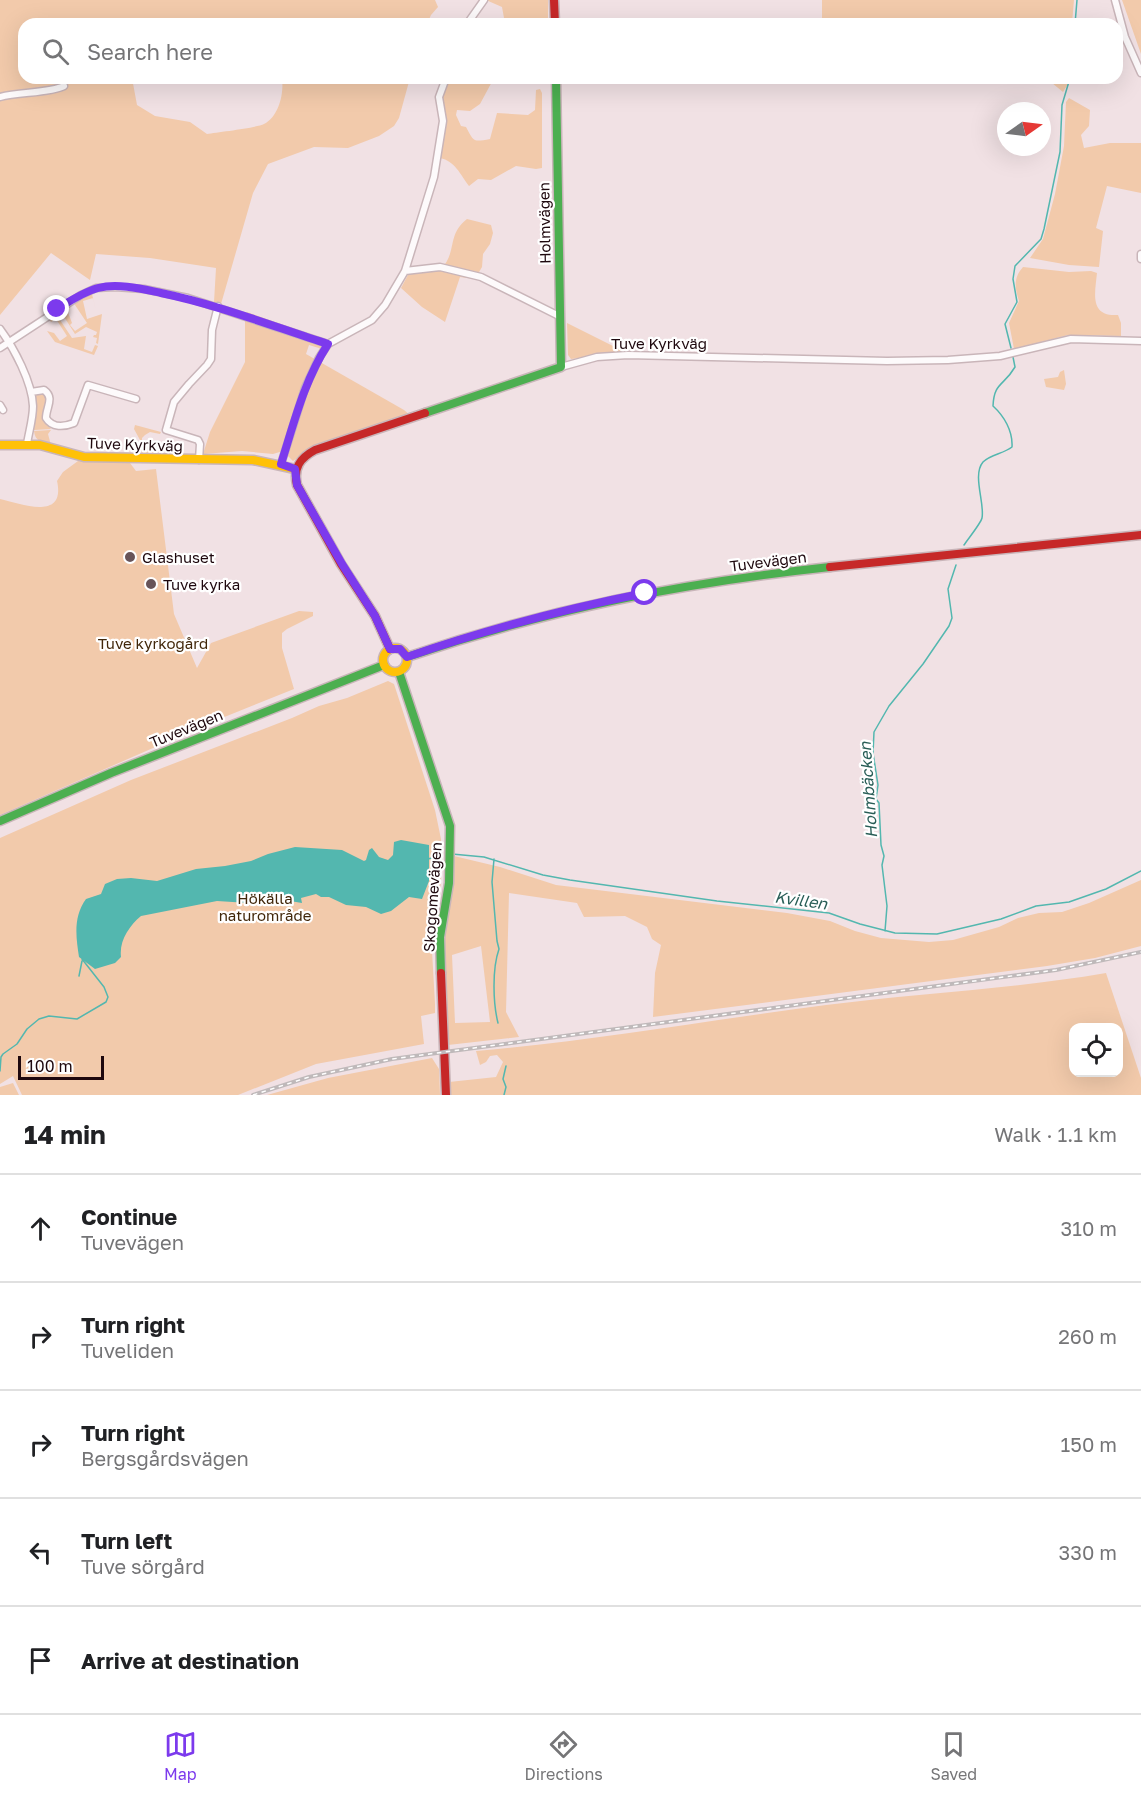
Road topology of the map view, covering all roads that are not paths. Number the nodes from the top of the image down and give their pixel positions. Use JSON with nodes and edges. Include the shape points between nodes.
{"nodes":[{"id":1,"x":484,"y":0,"type":"edge"},
{"id":2,"x":554,"y":0,"type":"edge"},
{"id":3,"x":1115,"y":0,"type":"edge"},
{"id":4,"x":471,"y":18,"type":"edge"},
{"id":5,"x":555,"y":18,"type":"edge"},
{"id":6,"x":1120,"y":18,"type":"edge"},
{"id":7,"x":1123,"y":30,"type":"edge"},
{"id":8,"x":1141,"y":73,"type":"edge"},
{"id":9,"x":444,"y":84,"type":"edge"},
{"id":10,"x":556,"y":84,"type":"edge"},
{"id":11,"x":64,"y":86,"type":"dead end"},
{"id":12,"x":0,"y":97,"type":"edge"},
{"id":13,"x":1141,"y":254,"type":"edge"},
{"id":14,"x":1141,"y":259,"type":"edge"},
{"id":15,"x":405,"y":271,"type":"junction"},
{"id":16,"x":218,"y":306,"type":"junction"},
{"id":17,"x":559,"y":316,"type":"junction"},
{"id":18,"x":0,"y":329,"type":"edge"},
{"id":19,"x":1141,"y":341,"type":"edge"},
{"id":20,"x":10,"y":342,"type":"junction"},
{"id":21,"x":328,"y":344,"type":"junction"},
{"id":22,"x":0,"y":348,"type":"edge"},
{"id":23,"x":561,"y":367,"type":"junction"},
{"id":24,"x":31,"y":392,"type":"junction"},
{"id":25,"x":136,"y":399,"type":"dead end"},
{"id":26,"x":27,"y":444,"type":"junction"},
{"id":27,"x":0,"y":445,"type":"edge"},
{"id":28,"x":199,"y":460,"type":"junction"},
{"id":29,"x":281,"y":464,"type":"junction"},
{"id":30,"x":295,"y":469,"type":"junction"},
{"id":31,"x":1141,"y":535,"type":"edge"},
{"id":32,"x":390,"y":649,"type":"junction"},
{"id":33,"x":407,"y":657,"type":"junction"},
{"id":34,"x":384,"y":665,"type":"junction"},
{"id":35,"x":399,"y":672,"type":"junction"},
{"id":36,"x":0,"y":821,"type":"edge"},
{"id":37,"x":446,"y":1095,"type":"edge"}],
"edges":[{"from":1,"to":4,"type":"street"},
{"from":2,"to":5,"type":"street"},
{"from":3,"to":6,"type":"street"},
{"from":7,"to":8,"type":"street"},
{"from":9,"to":15,"type":"street","via":[[439,97],[443,121],[434,177]]},
{"from":10,"to":17,"type":"street","name":"Holmvägen"},
{"from":11,"to":12,"type":"street"},
{"from":13,"to":14,"type":"street"},
{"from":15,"to":17,"type":"street","via":[[440,267],[481,277]]},
{"from":15,"to":21,"type":"street","via":[[372,320]]},
{"from":16,"to":20,"type":"street","via":[[144,290],[96,288]]},
{"from":16,"to":21,"type":"street"},
{"from":16,"to":28,"type":"street","name":"Tuve Kyrkväg","via":[[210,359],[178,397],[166,430],[198,440]]},
{"from":17,"to":23,"type":"street","name":"Holmvägen"},
{"from":18,"to":20,"type":"street"},
{"from":19,"to":23,"type":"street","name":"Tuve Kyrkväg","via":[[1069,339],[1000,356],[959,359],[628,355],[597,357]]},
{"from":20,"to":22,"type":"street"},
{"from":20,"to":24,"type":"street"},
{"from":21,"to":29,"type":"street","via":[[305,388]]},
{"from":23,"to":30,"type":"street","name":"Tuve Kyrkväg","via":[[315,450],[302,457]]},
{"from":24,"to":25,"type":"street","via":[[44,390],[49,394],[46,418],[57,426],[74,423],[88,385]]},
{"from":24,"to":26,"type":"street","via":[[33,409]]},
{"from":26,"to":27,"type":"street","name":"Tuve Kyrkväg"},
{"from":26,"to":28,"type":"street","name":"Tuve Kyrkväg","via":[[84,457]]},
{"from":28,"to":29,"type":"street","name":"Tuve Kyrkväg"},
{"from":29,"to":30,"type":"street","name":"Tuve Kyrkväg"},
{"from":30,"to":32,"type":"street","via":[[297,485],[375,616]]},
{"from":31,"to":33,"type":"street","name":"Tuvevägen","via":[[699,584],[554,613]]},
{"from":32,"to":33,"type":"street","via":[[400,649]]},
{"from":32,"to":34,"type":"street","via":[[384,656]]},
{"from":33,"to":35,"type":"street","via":[[406,666]]},
{"from":34,"to":35,"type":"street","via":[[390,672]]},
{"from":34,"to":36,"type":"street","name":"Tuvevägen","via":[[120,769]]},
{"from":35,"to":37,"type":"street","name":"Skogomevägen","via":[[450,826],[449,883],[440,937]]}]}
